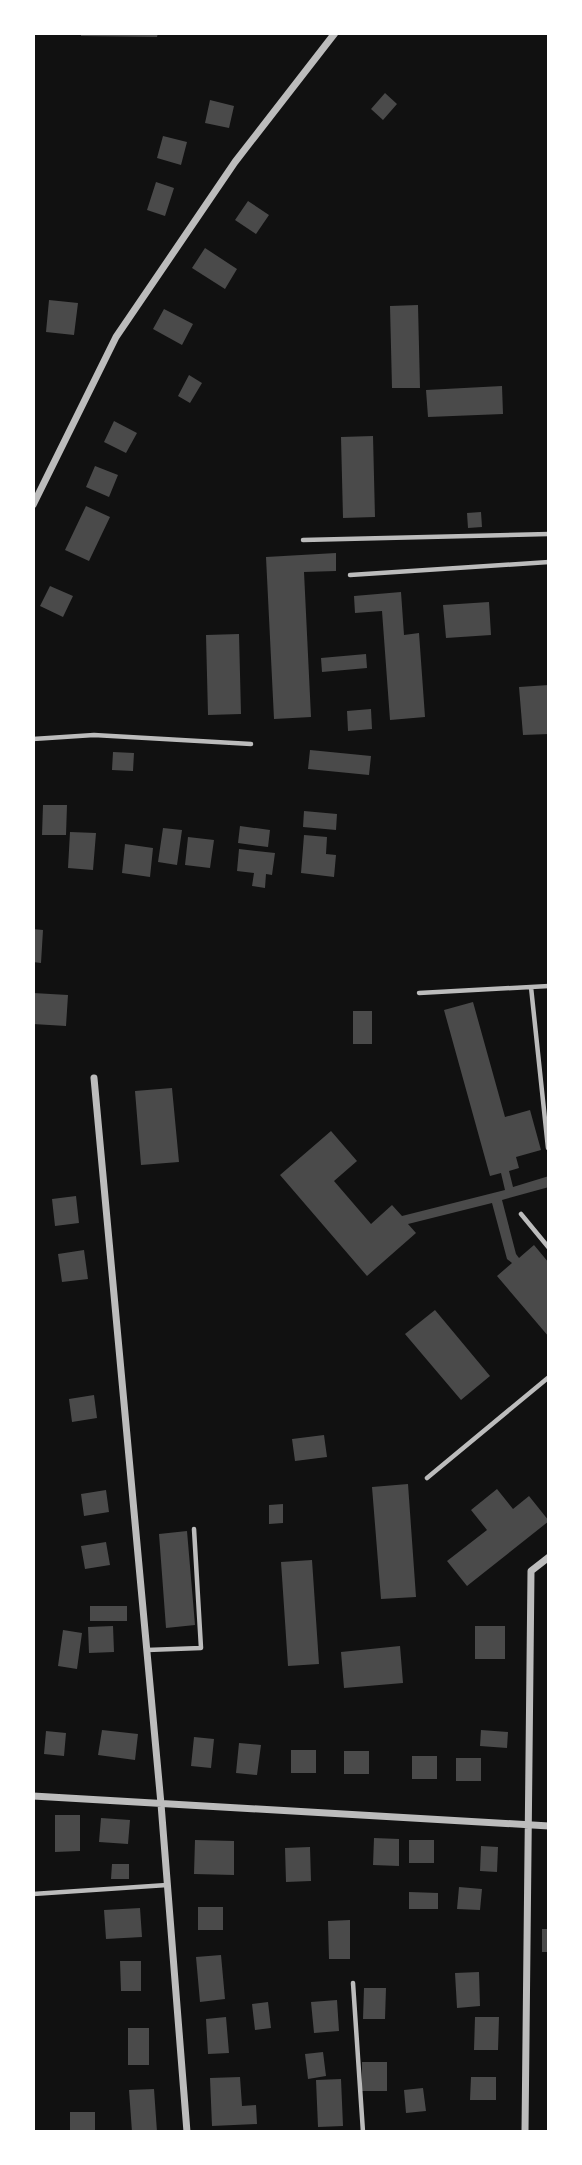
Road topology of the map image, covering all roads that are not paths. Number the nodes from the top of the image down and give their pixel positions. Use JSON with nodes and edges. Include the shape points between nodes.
{"nodes":[{"id":1,"x":335,"y":33,"type":"edge"},
{"id":2,"x":33,"y":505,"type":"edge"},
{"id":3,"x":549,"y":534,"type":"edge"},
{"id":4,"x":303,"y":540,"type":"dead end"},
{"id":5,"x":549,"y":562,"type":"edge"},
{"id":6,"x":350,"y":575,"type":"dead end"},
{"id":7,"x":33,"y":739,"type":"edge"},
{"id":8,"x":251,"y":744,"type":"dead end"},
{"id":9,"x":549,"y":986,"type":"edge"},
{"id":10,"x":531,"y":987,"type":"junction"},
{"id":11,"x":419,"y":993,"type":"dead end"},
{"id":12,"x":94,"y":1078,"type":"dead end"},
{"id":13,"x":548,"y":1148,"type":"edge"},
{"id":14,"x":521,"y":1214,"type":"dead end"},
{"id":15,"x":549,"y":1248,"type":"edge"},
{"id":16,"x":549,"y":1377,"type":"edge"},
{"id":17,"x":427,"y":1478,"type":"dead end"},
{"id":18,"x":194,"y":1529,"type":"dead end"},
{"id":19,"x":549,"y":1557,"type":"edge"},
{"id":20,"x":147,"y":1650,"type":"junction"},
{"id":21,"x":33,"y":1796,"type":"edge"},
{"id":22,"x":162,"y":1804,"type":"junction"},
{"id":23,"x":528,"y":1823,"type":"junction"},
{"id":24,"x":549,"y":1826,"type":"edge"},
{"id":25,"x":168,"y":1885,"type":"junction"},
{"id":26,"x":33,"y":1894,"type":"edge"},
{"id":27,"x":353,"y":1983,"type":"dead end"},
{"id":28,"x":187,"y":2132,"type":"edge"},
{"id":29,"x":363,"y":2132,"type":"edge"},
{"id":30,"x":525,"y":2132,"type":"edge"}],
"edges":[{"from":1,"to":2,"type":"street","via":[[235,162],[116,337]]},
{"from":3,"to":4,"type":"lane"},
{"from":5,"to":6,"type":"lane"},
{"from":7,"to":8,"type":"lane","via":[[94,735]]},
{"from":9,"to":10,"type":"lane"},
{"from":10,"to":11,"type":"lane"},
{"from":10,"to":13,"type":"lane"},
{"from":12,"to":20,"type":"street"},
{"from":14,"to":15,"type":"lane"},
{"from":16,"to":17,"type":"lane"},
{"from":18,"to":20,"type":"lane","via":[[201,1648]]},
{"from":19,"to":23,"type":"street","via":[[531,1571]]},
{"from":20,"to":22,"type":"street"},
{"from":21,"to":22,"type":"street"},
{"from":22,"to":23,"type":"street"},
{"from":22,"to":25,"type":"street"},
{"from":23,"to":24,"type":"street"},
{"from":23,"to":30,"type":"street"},
{"from":25,"to":26,"type":"lane"},
{"from":25,"to":28,"type":"street"},
{"from":27,"to":29,"type":"lane"}]}
